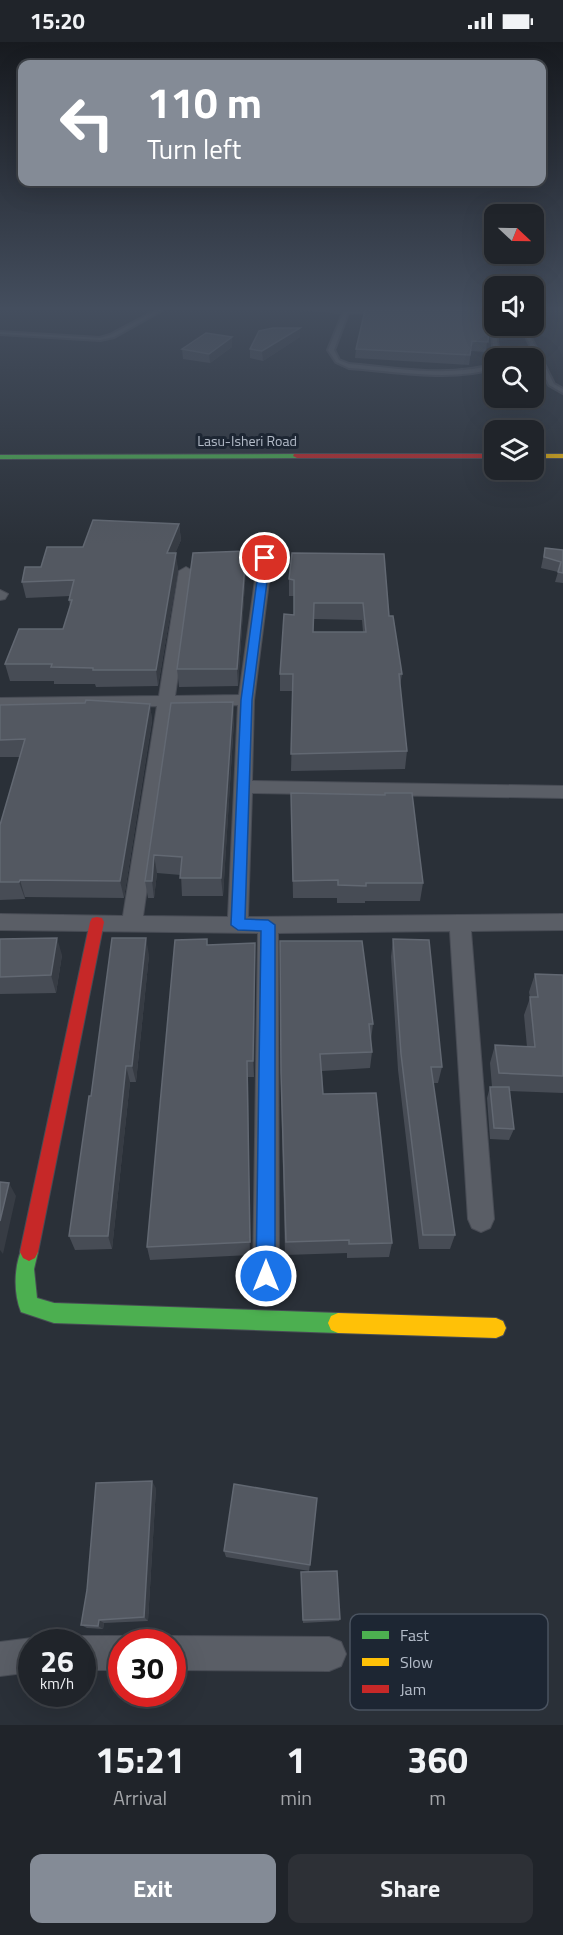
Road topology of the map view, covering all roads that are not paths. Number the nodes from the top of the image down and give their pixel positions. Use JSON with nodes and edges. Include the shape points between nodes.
{"nodes":[{"id":1,"x":544,"y":448,"type":"edge"},
{"id":2,"x":563,"y":448,"type":"edge"},
{"id":3,"x":0,"y":449,"type":"edge"},
{"id":4,"x":484,"y":449,"type":"edge"},
{"id":5,"x":484,"y":456,"type":"edge"},
{"id":6,"x":544,"y":456,"type":"edge"},
{"id":7,"x":563,"y":456,"type":"edge"},
{"id":8,"x":0,"y":457,"type":"edge"},
{"id":9,"x":265,"y":558,"type":"dead end"},
{"id":10,"x":186,"y":571,"type":"dead end"},
{"id":11,"x":246,"y":700,"type":"junction"},
{"id":12,"x":166,"y":702,"type":"junction"},
{"id":13,"x":0,"y":703,"type":"edge"},
{"id":14,"x":244,"y":787,"type":"junction"},
{"id":15,"x":563,"y":792,"type":"edge"},
{"id":16,"x":0,"y":922,"type":"edge"},
{"id":17,"x":97,"y":922,"type":"junction"},
{"id":18,"x":132,"y":922,"type":"junction"},
{"id":19,"x":563,"y":922,"type":"edge"},
{"id":20,"x":238,"y":925,"type":"junction"},
{"id":21,"x":268,"y":925,"type":"junction"},
{"id":22,"x":460,"y":925,"type":"junction"},
{"id":23,"x":481,"y":1220,"type":"dead end"},
{"id":24,"x":266,"y":1276,"type":"dead end"},
{"id":25,"x":496,"y":1328,"type":"dead end"},
{"id":26,"x":186,"y":1653,"type":"edge"},
{"id":27,"x":329,"y":1654,"type":"dead end"},
{"id":28,"x":18,"y":1657,"type":"edge"},
{"id":29,"x":0,"y":1659,"type":"edge"}],
"edges":[{"from":1,"to":2,"type":"main road"},
{"from":3,"to":4,"type":"main road","name":"Lasu-Isheri Road"},
{"from":5,"to":8,"type":"main road","name":"Lasu-Isheri Road"},
{"from":6,"to":7,"type":"main road"},
{"from":9,"to":11,"type":"street"},
{"from":10,"to":12,"type":"street"},
{"from":11,"to":12,"type":"street"},
{"from":11,"to":14,"type":"street"},
{"from":12,"to":13,"type":"street"},
{"from":12,"to":18,"type":"street"},
{"from":14,"to":15,"type":"street"},
{"from":14,"to":20,"type":"street"},
{"from":16,"to":17,"type":"street"},
{"from":17,"to":18,"type":"street"},
{"from":17,"to":25,"type":"main road","via":[[25,1269],[28,1305],[54,1313]]},
{"from":18,"to":20,"type":"street"},
{"from":19,"to":22,"type":"street"},
{"from":20,"to":21,"type":"street"},
{"from":21,"to":22,"type":"street"},
{"from":21,"to":24,"type":"street"},
{"from":22,"to":23,"type":"street"},
{"from":26,"to":27,"type":"street"},
{"from":28,"to":29,"type":"street"}]}
